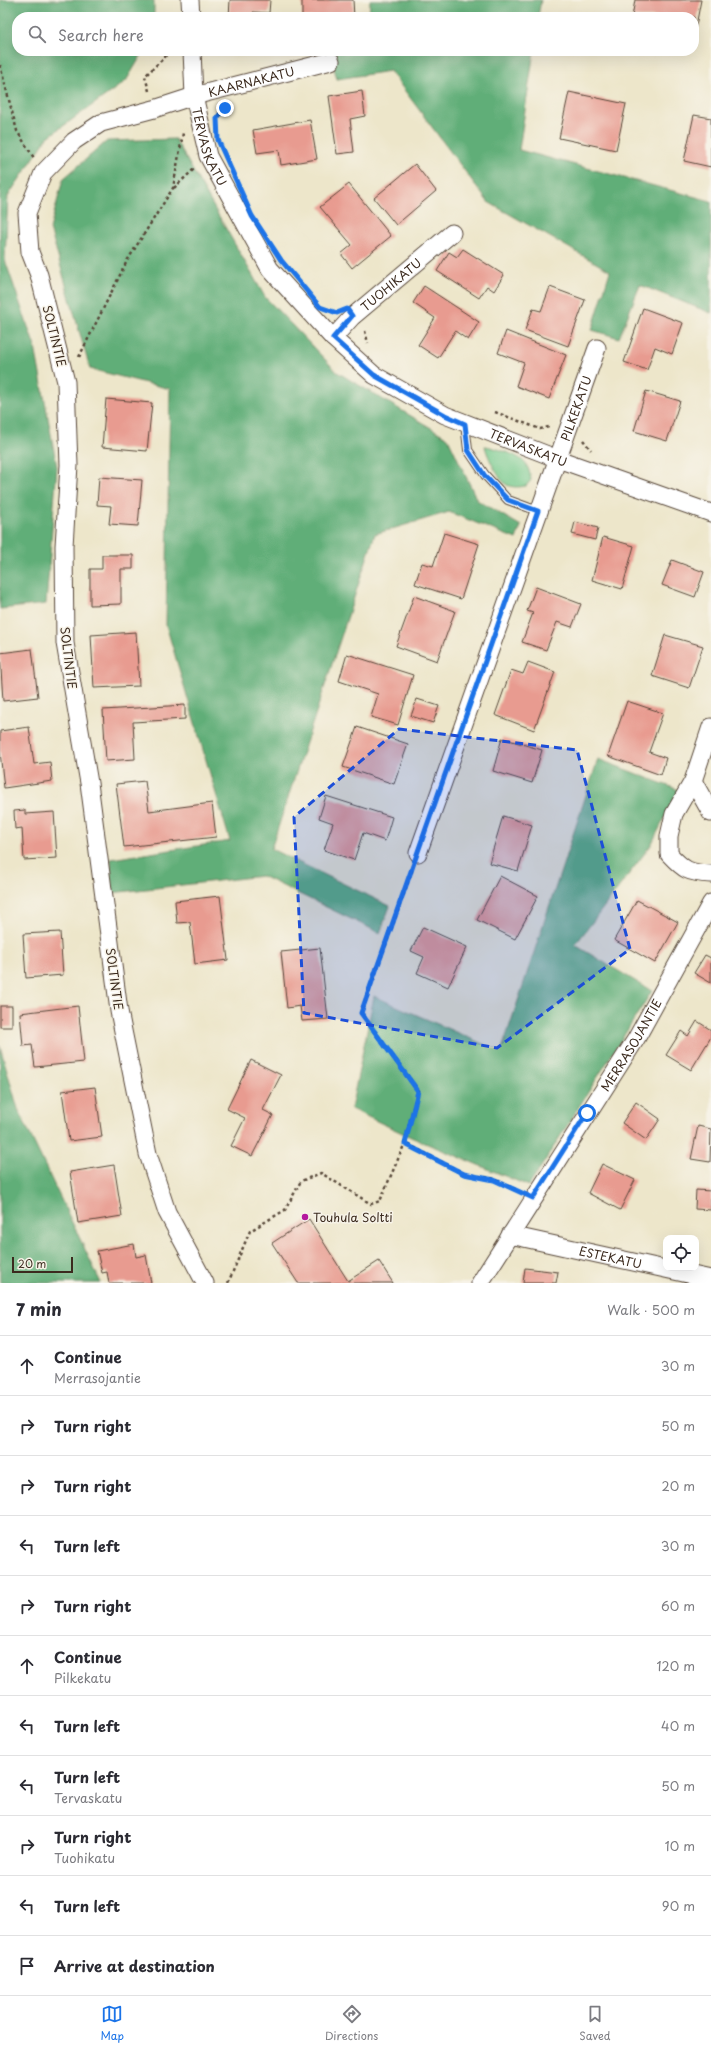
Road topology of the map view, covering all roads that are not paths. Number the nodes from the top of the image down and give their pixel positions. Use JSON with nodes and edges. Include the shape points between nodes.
{"nodes":[{"id":1,"x":190,"y":0,"type":"edge"},
{"id":2,"x":191,"y":12,"type":"edge"},
{"id":3,"x":192,"y":56,"type":"edge"},
{"id":4,"x":331,"y":61,"type":"dead end"},
{"id":5,"x":194,"y":96,"type":"junction"},
{"id":6,"x":452,"y":233,"type":"dead end"},
{"id":7,"x":333,"y":338,"type":"junction"},
{"id":8,"x":597,"y":348,"type":"dead end"},
{"id":9,"x":465,"y":424,"type":"junction"},
{"id":10,"x":558,"y":459,"type":"junction"},
{"id":11,"x":538,"y":511,"type":"junction"},
{"id":12,"x":711,"y":513,"type":"edge"},
{"id":13,"x":711,"y":727,"type":"edge"},
{"id":14,"x":693,"y":781,"type":"junction"},
{"id":15,"x":711,"y":813,"type":"edge"},
{"id":16,"x":418,"y":853,"type":"road end"},
{"id":17,"x":711,"y":874,"type":"edge"},
{"id":18,"x":711,"y":903,"type":"edge"},
{"id":19,"x":510,"y":1235,"type":"junction"},
{"id":20,"x":711,"y":1279,"type":"edge"},
{"id":21,"x":204,"y":1283,"type":"edge"},
{"id":22,"x":480,"y":1283,"type":"edge"}],
"edges":[{"from":1,"to":2,"type":"street"},
{"from":3,"to":5,"type":"street","name":"TERVASKATU"},
{"from":4,"to":5,"type":"street","name":"KAARNAKATU"},
{"from":5,"to":7,"type":"street","name":"TERVASKATU","via":[[208,156],[270,269]]},
{"from":5,"to":21,"type":"street","name":"SOLTINTIE","via":[[101,123],[74,141],[43,173],[27,213],[30,252],[39,275],[66,382],[70,465],[64,546],[65,642],[89,783],[119,1011],[148,1154],[167,1212]]},
{"from":6,"to":7,"type":"street","name":"TUOHIKATU","via":[[352,316]]},
{"from":7,"to":9,"type":"street","name":"TERVASKATU","via":[[374,375]]},
{"from":8,"to":10,"type":"street","name":"PILKEKATU"},
{"from":9,"to":10,"type":"street","name":"TERVASKATU"},
{"from":9,"to":11,"type":"lane","via":[[468,450],[485,476],[508,500]]},
{"from":10,"to":11,"type":"street","name":"PILKEKATU"},
{"from":10,"to":12,"type":"street","name":"TERVASKATU"},
{"from":11,"to":16,"type":"street","name":"PILKEKATU"},
{"from":13,"to":14,"type":"street"},
{"from":14,"to":15,"type":"street"},
{"from":14,"to":17,"type":"street","via":[[674,814],[669,836],[669,854],[682,868]]},
{"from":18,"to":19,"type":"street","name":"MERRASOJANTIE","via":[[636,1039]]},
{"from":19,"to":20,"type":"street","name":"ESTEKATU"},
{"from":19,"to":22,"type":"street","name":"MERRASOJANTIE"}]}
